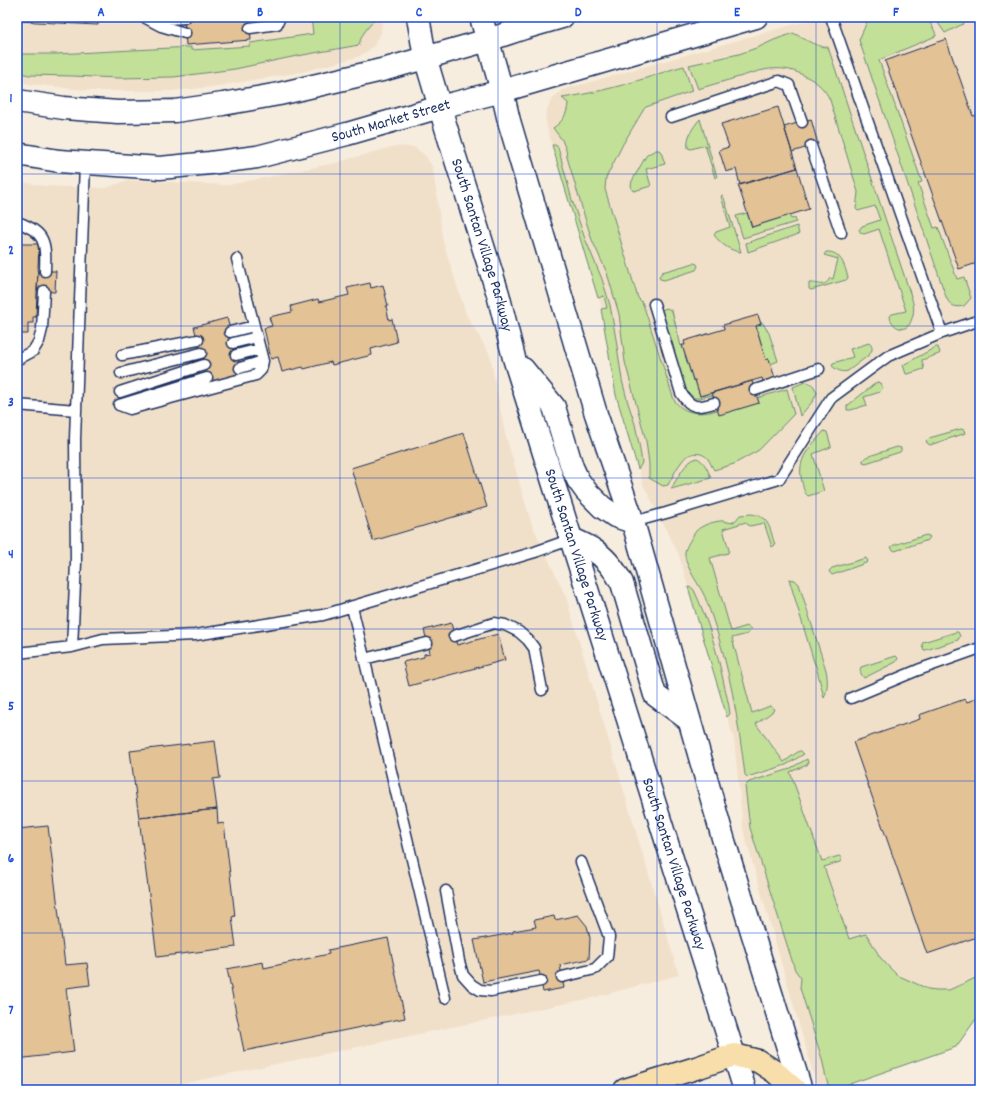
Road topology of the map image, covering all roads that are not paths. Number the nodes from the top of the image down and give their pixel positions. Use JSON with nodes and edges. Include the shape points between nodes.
{"nodes":[{"id":1,"x":144,"y":17,"type":"edge"},
{"id":2,"x":158,"y":17,"type":"edge"},
{"id":3,"x":280,"y":17,"type":"edge"},
{"id":4,"x":418,"y":17,"type":"edge"},
{"id":5,"x":482,"y":17,"type":"edge"},
{"id":6,"x":562,"y":17,"type":"edge"},
{"id":7,"x":756,"y":17,"type":"edge"},
{"id":8,"x":831,"y":17,"type":"edge"},
{"id":9,"x":184,"y":18,"type":"edge"},
{"id":10,"x":250,"y":28,"type":"dead end"},
{"id":11,"x":185,"y":33,"type":"dead end"},
{"id":12,"x":488,"y":40,"type":"junction"},
{"id":13,"x":425,"y":57,"type":"junction"},
{"id":14,"x":502,"y":92,"type":"junction"},
{"id":15,"x":17,"y":101,"type":"edge"},
{"id":16,"x":440,"y":107,"type":"junction"},
{"id":17,"x":671,"y":117,"type":"dead end"},
{"id":18,"x":802,"y":122,"type":"dead end"},
{"id":19,"x":811,"y":146,"type":"dead end"},
{"id":20,"x":17,"y":154,"type":"edge"},
{"id":21,"x":85,"y":163,"type":"junction"},
{"id":22,"x":17,"y":222,"type":"edge"},
{"id":23,"x":841,"y":233,"type":"dead end"},
{"id":24,"x":237,"y":260,"type":"dead end"},
{"id":25,"x":45,"y":271,"type":"dead end"},
{"id":26,"x":44,"y":291,"type":"dead end"},
{"id":27,"x":654,"y":304,"type":"dead end"},
{"id":28,"x":980,"y":320,"type":"edge"},
{"id":29,"x":254,"y":326,"type":"junction"},
{"id":30,"x":230,"y":332,"type":"dead end"},
{"id":31,"x":942,"y":333,"type":"junction"},
{"id":32,"x":257,"y":337,"type":"junction"},
{"id":33,"x":198,"y":340,"type":"dead end"},
{"id":34,"x":233,"y":343,"type":"dead end"},
{"id":35,"x":260,"y":349,"type":"junction"},
{"id":36,"x":201,"y":353,"type":"dead end"},
{"id":37,"x":122,"y":355,"type":"dead end"},
{"id":38,"x":236,"y":355,"type":"dead end"},
{"id":39,"x":17,"y":358,"type":"edge"},
{"id":40,"x":514,"y":358,"type":"junction"},
{"id":41,"x":263,"y":361,"type":"junction"},
{"id":42,"x":204,"y":364,"type":"dead end"},
{"id":43,"x":240,"y":368,"type":"dead end"},
{"id":44,"x":819,"y":369,"type":"dead end"},
{"id":45,"x":121,"y":373,"type":"dead end"},
{"id":46,"x":207,"y":378,"type":"dead end"},
{"id":47,"x":755,"y":390,"type":"dead end"},
{"id":48,"x":120,"y":392,"type":"dead end"},
{"id":49,"x":714,"y":403,"type":"dead end"},
{"id":50,"x":17,"y":405,"type":"edge"},
{"id":51,"x":76,"y":410,"type":"junction"},
{"id":52,"x":633,"y":522,"type":"junction"},
{"id":53,"x":572,"y":539,"type":"junction"},
{"id":54,"x":352,"y":606,"type":"junction"},
{"id":55,"x":454,"y":636,"type":"dead end"},
{"id":56,"x":427,"y":643,"type":"dead end"},
{"id":57,"x":72,"y":647,"type":"junction"},
{"id":58,"x":980,"y":648,"type":"edge"},
{"id":59,"x":17,"y":652,"type":"edge"},
{"id":60,"x":364,"y":659,"type":"junction"},
{"id":61,"x":542,"y":690,"type":"dead end"},
{"id":62,"x":851,"y":698,"type":"dead end"},
{"id":63,"x":689,"y":720,"type":"junction"},
{"id":64,"x":581,"y":862,"type":"dead end"},
{"id":65,"x":446,"y":891,"type":"dead end"},
{"id":66,"x":562,"y":977,"type":"dead end"},
{"id":67,"x":541,"y":981,"type":"dead end"},
{"id":68,"x":445,"y":998,"type":"dead end"},
{"id":69,"x":734,"y":1055,"type":"junction"},
{"id":70,"x":625,"y":1090,"type":"edge"},
{"id":71,"x":744,"y":1090,"type":"edge"},
{"id":72,"x":795,"y":1090,"type":"edge"},
{"id":73,"x":801,"y":1090,"type":"edge"}],
"edges":[{"from":1,"to":11,"type":"lane","via":[[161,26]]},
{"from":2,"to":9,"type":"lane"},
{"from":3,"to":10,"type":"lane","via":[[277,24]]},
{"from":4,"to":13,"type":"main road","name":"South Santan Village Parkway"},
{"from":5,"to":12,"type":"main road"},
{"from":6,"to":12,"type":"main road"},
{"from":7,"to":14,"type":"main road","name":"South Market Street"},
{"from":8,"to":31,"type":"lane"},
{"from":12,"to":13,"type":"main road"},
{"from":12,"to":14,"type":"main road"},
{"from":13,"to":15,"type":"main road","via":[[386,69],[279,94],[175,111],[118,112]]},
{"from":13,"to":16,"type":"main road","name":"South Santan Village Parkway"},
{"from":14,"to":16,"type":"main road","name":"South Market Street"},
{"from":14,"to":52,"type":"main road","via":[[508,121],[596,414]]},
{"from":16,"to":21,"type":"main road","name":"South Market Street","via":[[257,157],[160,168]]},
{"from":16,"to":40,"type":"main road","name":"South Santan Village Parkway","via":[[498,294]]},
{"from":17,"to":18,"type":"lane","via":[[779,81],[789,85]]},
{"from":19,"to":23,"type":"lane"},
{"from":20,"to":21,"type":"main road","name":"South Market Street"},
{"from":21,"to":51,"type":"lane"},
{"from":22,"to":25,"type":"lane","via":[[37,231],[42,239],[46,250]]},
{"from":24,"to":29,"type":"lane"},
{"from":26,"to":39,"type":"lane","via":[[39,341],[33,351]]},
{"from":27,"to":49,"type":"lane","via":[[681,393],[692,405],[705,406]]},
{"from":28,"to":31,"type":"lane"},
{"from":29,"to":30,"type":"lane"},
{"from":29,"to":32,"type":"lane"},
{"from":31,"to":52,"type":"lane","via":[[888,356],[831,398],[779,479]]},
{"from":32,"to":34,"type":"lane"},
{"from":32,"to":35,"type":"lane"},
{"from":33,"to":37,"type":"lane"},
{"from":35,"to":38,"type":"lane"},
{"from":35,"to":41,"type":"lane"},
{"from":36,"to":45,"type":"lane"},
{"from":40,"to":52,"type":"main road","via":[[554,407],[578,480],[602,507],[615,516]]},
{"from":40,"to":53,"type":"main road","name":"South Santan Village Parkway"},
{"from":41,"to":43,"type":"lane"},
{"from":41,"to":46,"type":"lane","via":[[261,370],[256,375],[130,409],[119,405]]},
{"from":42,"to":48,"type":"lane"},
{"from":44,"to":47,"type":"lane"},
{"from":50,"to":51,"type":"lane"},
{"from":51,"to":57,"type":"lane","via":[[76,563]]},
{"from":52,"to":63,"type":"main road"},
{"from":53,"to":54,"type":"lane"},
{"from":53,"to":63,"type":"main road","via":[[600,555],[616,572],[622,583],[655,694]]},
{"from":53,"to":69,"type":"main road","name":"South Santan Village Parkway"},
{"from":54,"to":57,"type":"lane","via":[[323,615],[195,635],[103,639]]},
{"from":54,"to":60,"type":"lane"},
{"from":55,"to":61,"type":"lane","via":[[494,623],[519,632],[534,648]]},
{"from":56,"to":60,"type":"lane"},
{"from":57,"to":59,"type":"lane"},
{"from":58,"to":62,"type":"lane"},
{"from":60,"to":68,"type":"lane"},
{"from":63,"to":73,"type":"main road","via":[[722,838]]},
{"from":64,"to":66,"type":"lane","via":[[609,937],[607,957],[595,969]]},
{"from":65,"to":67,"type":"lane","via":[[459,961],[463,975],[472,985],[480,990],[491,991]]},
{"from":69,"to":70,"type":"highway"},
{"from":69,"to":71,"type":"main road","name":"South Santan Village Parkway"},
{"from":69,"to":72,"type":"highway","via":[[758,1061]]}]}
